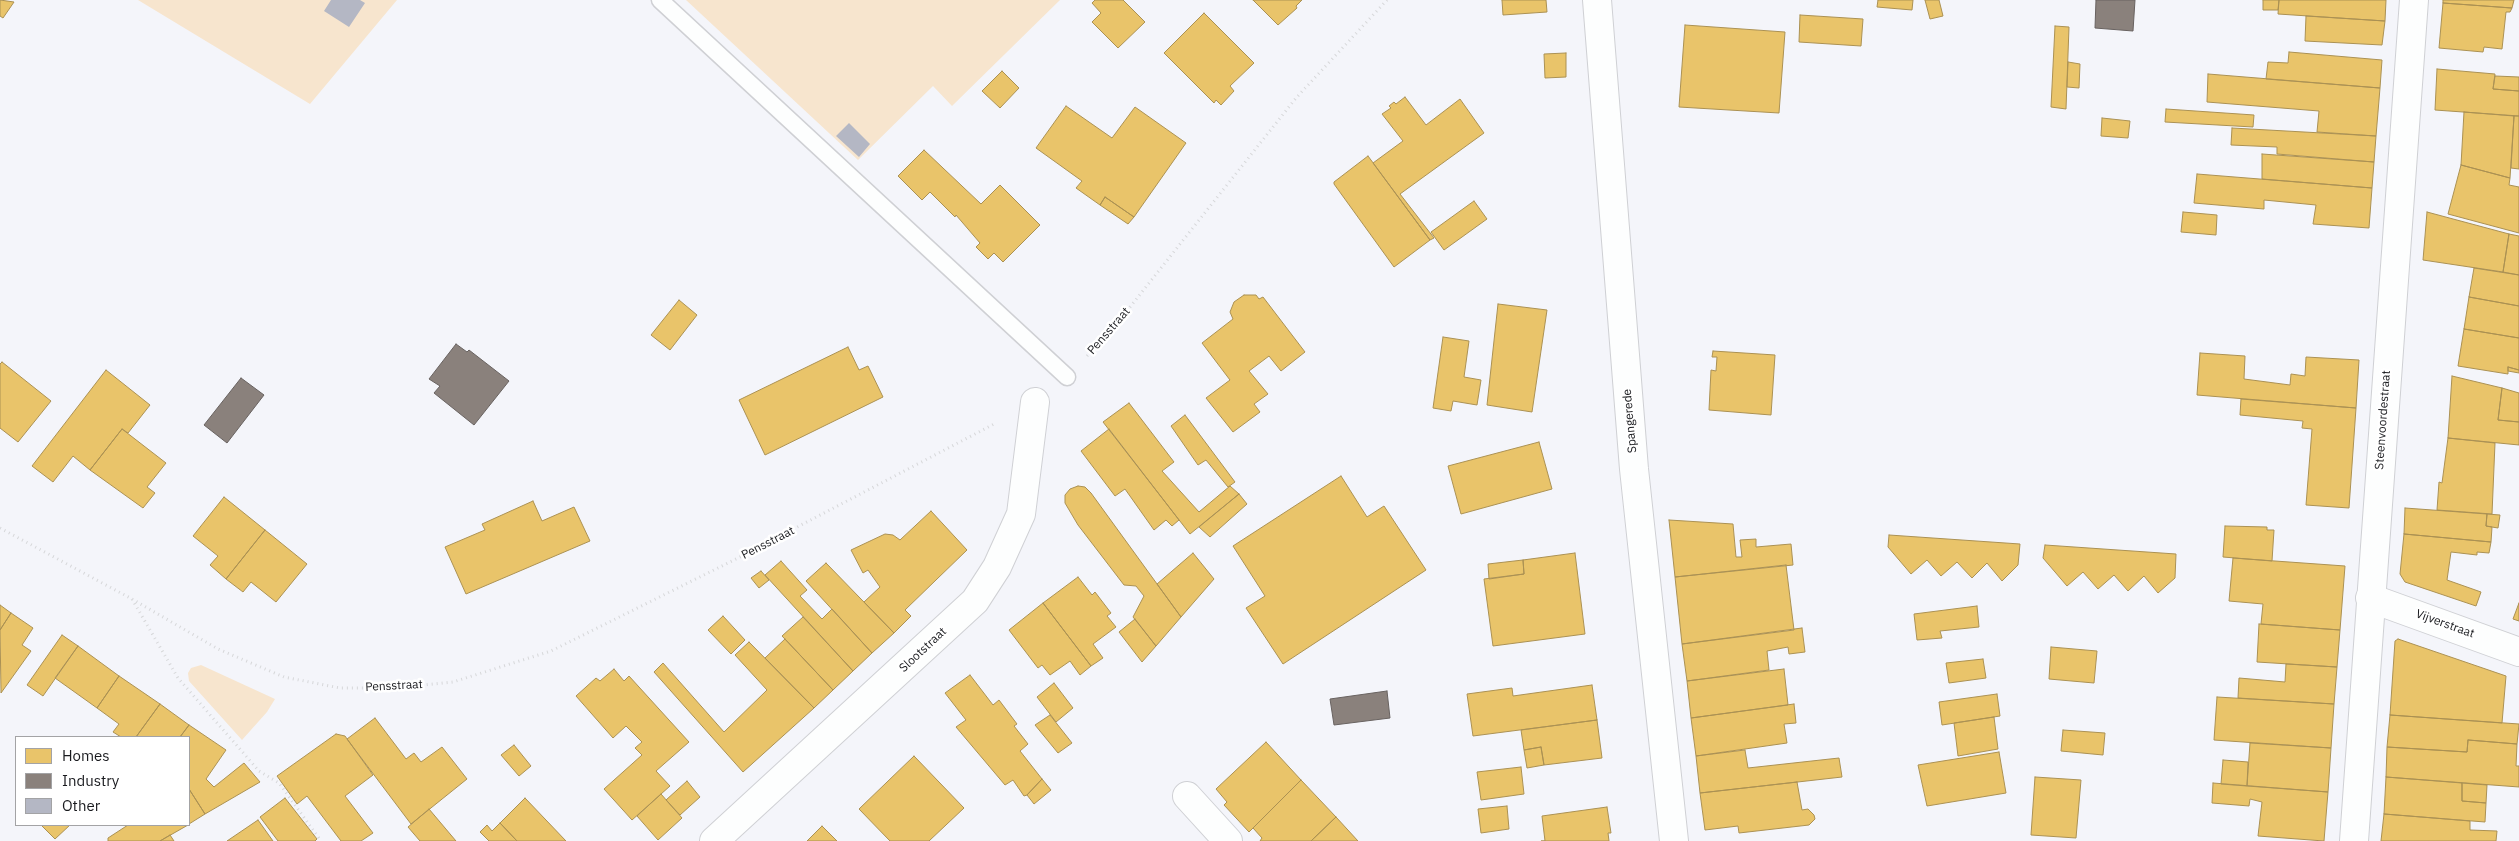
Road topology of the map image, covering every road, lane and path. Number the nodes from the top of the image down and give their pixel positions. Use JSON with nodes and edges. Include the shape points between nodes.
{"nodes":[{"id":1,"x":660,"y":0,"type":"edge"},
{"id":2,"x":1387,"y":0,"type":"edge"},
{"id":3,"x":1597,"y":0,"type":"edge"},
{"id":4,"x":2414,"y":0,"type":"edge"},
{"id":5,"x":1067,"y":377,"type":"joint"},
{"id":6,"x":1035,"y":402,"type":"joint"},
{"id":7,"x":0,"y":528,"type":"edge"},
{"id":8,"x":2370,"y":598,"type":"junction"},
{"id":9,"x":132,"y":599,"type":"junction"},
{"id":10,"x":2519,"y":652,"type":"edge"},
{"id":11,"x":1187,"y":796,"type":"dead end"},
{"id":12,"x":321,"y":841,"type":"edge"},
{"id":13,"x":714,"y":841,"type":"edge"},
{"id":14,"x":1228,"y":841,"type":"edge"},
{"id":15,"x":1674,"y":841,"type":"edge"},
{"id":16,"x":2354,"y":841,"type":"edge"}],
"edges":[{"from":1,"to":5,"type":"lane"},
{"from":2,"to":5,"type":"path","name":"Pensstraat","via":[[1296,98],[1111,331]]},
{"from":3,"to":15,"type":"street","name":"Spangerede","via":[[1634,469]]},
{"from":4,"to":8,"type":"street","name":"Steenvoordestraat"},
{"from":6,"to":9,"type":"path","name":"Pensstraat","via":[[898,476],[551,651],[453,682],[394,688],[340,688],[284,677],[218,649]]},
{"from":6,"to":13,"type":"street","name":"Slootstraat","via":[[1021,514],[997,567],[975,602]]},
{"from":7,"to":9,"type":"path","name":"Pensstraat"},
{"from":8,"to":10,"type":"street","name":"Vijverstraat"},
{"from":8,"to":16,"type":"street","name":"Steenvoordestraat"},
{"from":9,"to":12,"type":"path","via":[[178,678],[259,771],[279,783]]},
{"from":11,"to":14,"type":"street"}]}
